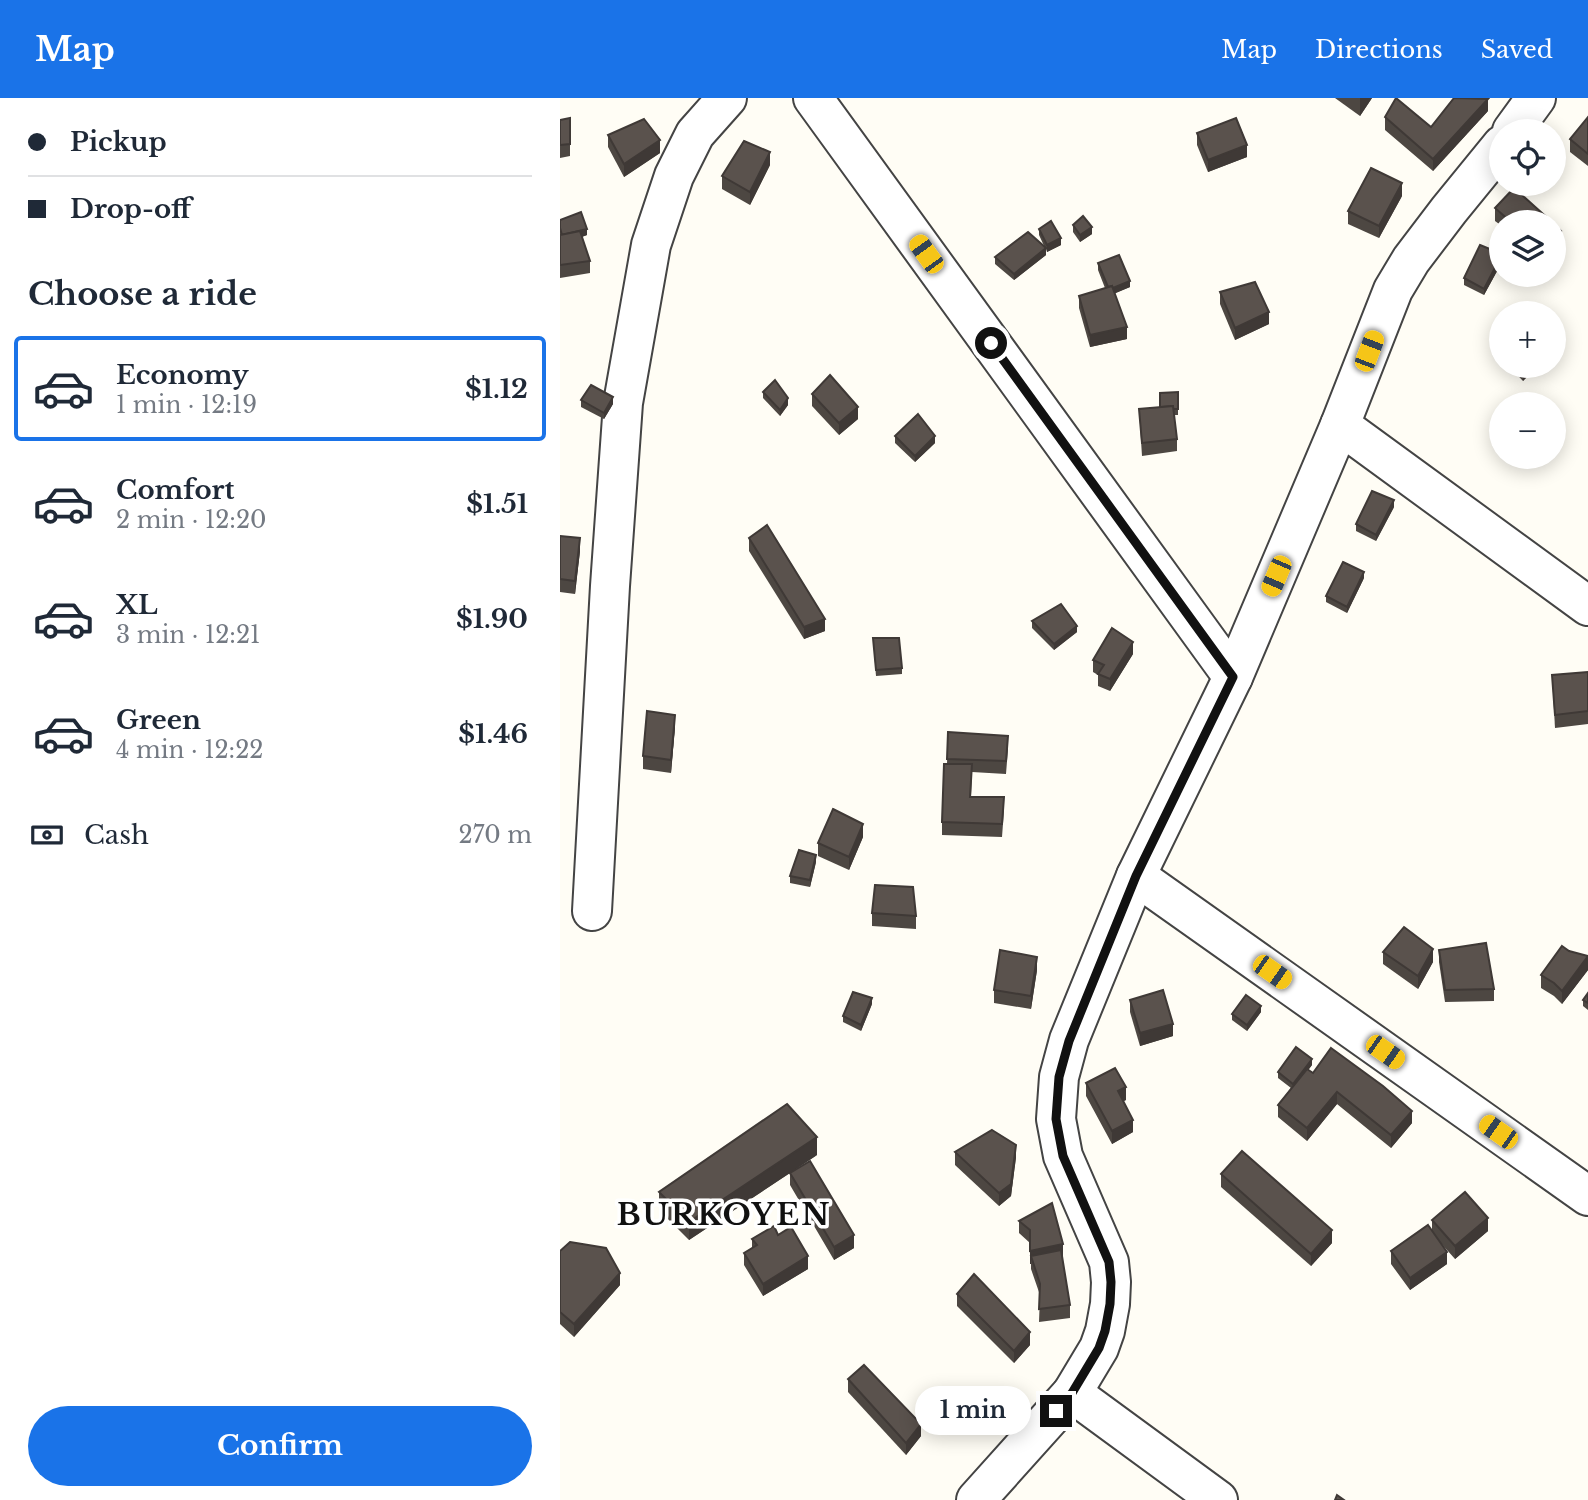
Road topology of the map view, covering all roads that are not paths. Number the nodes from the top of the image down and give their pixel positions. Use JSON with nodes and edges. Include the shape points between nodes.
{"nodes":[{"id":1,"x":727,"y":98,"type":"edge"},
{"id":2,"x":813,"y":98,"type":"edge"},
{"id":3,"x":1536,"y":98,"type":"edge"},
{"id":4,"x":1521,"y":119,"type":"edge"},
{"id":5,"x":1489,"y":161,"type":"edge"},
{"id":6,"x":1340,"y":425,"type":"junction"},
{"id":7,"x":1588,"y":606,"type":"edge"},
{"id":8,"x":1233,"y":677,"type":"junction"},
{"id":9,"x":1136,"y":876,"type":"junction"},
{"id":10,"x":592,"y":911,"type":"dead end"},
{"id":11,"x":1588,"y":1196,"type":"edge"},
{"id":12,"x":1072,"y":1393,"type":"junction"},
{"id":13,"x":976,"y":1500,"type":"edge"},
{"id":14,"x":1218,"y":1500,"type":"edge"}],
"edges":[{"from":1,"to":10,"type":"street","via":[[695,134],[674,176],[651,245],[623,403]]},
{"from":2,"to":8,"type":"street"},
{"from":3,"to":4,"type":"street"},
{"from":5,"to":6,"type":"street","via":[[1418,250],[1393,290]]},
{"from":6,"to":7,"type":"street"},
{"from":6,"to":8,"type":"street"},
{"from":8,"to":9,"type":"street"},
{"from":9,"to":11,"type":"street"},
{"from":9,"to":12,"type":"street","via":[[1069,1041],[1059,1077],[1056,1119],[1063,1156],[1109,1262],[1111,1282],[1105,1331]]},
{"from":12,"to":13,"type":"street"},
{"from":12,"to":14,"type":"street"}]}
